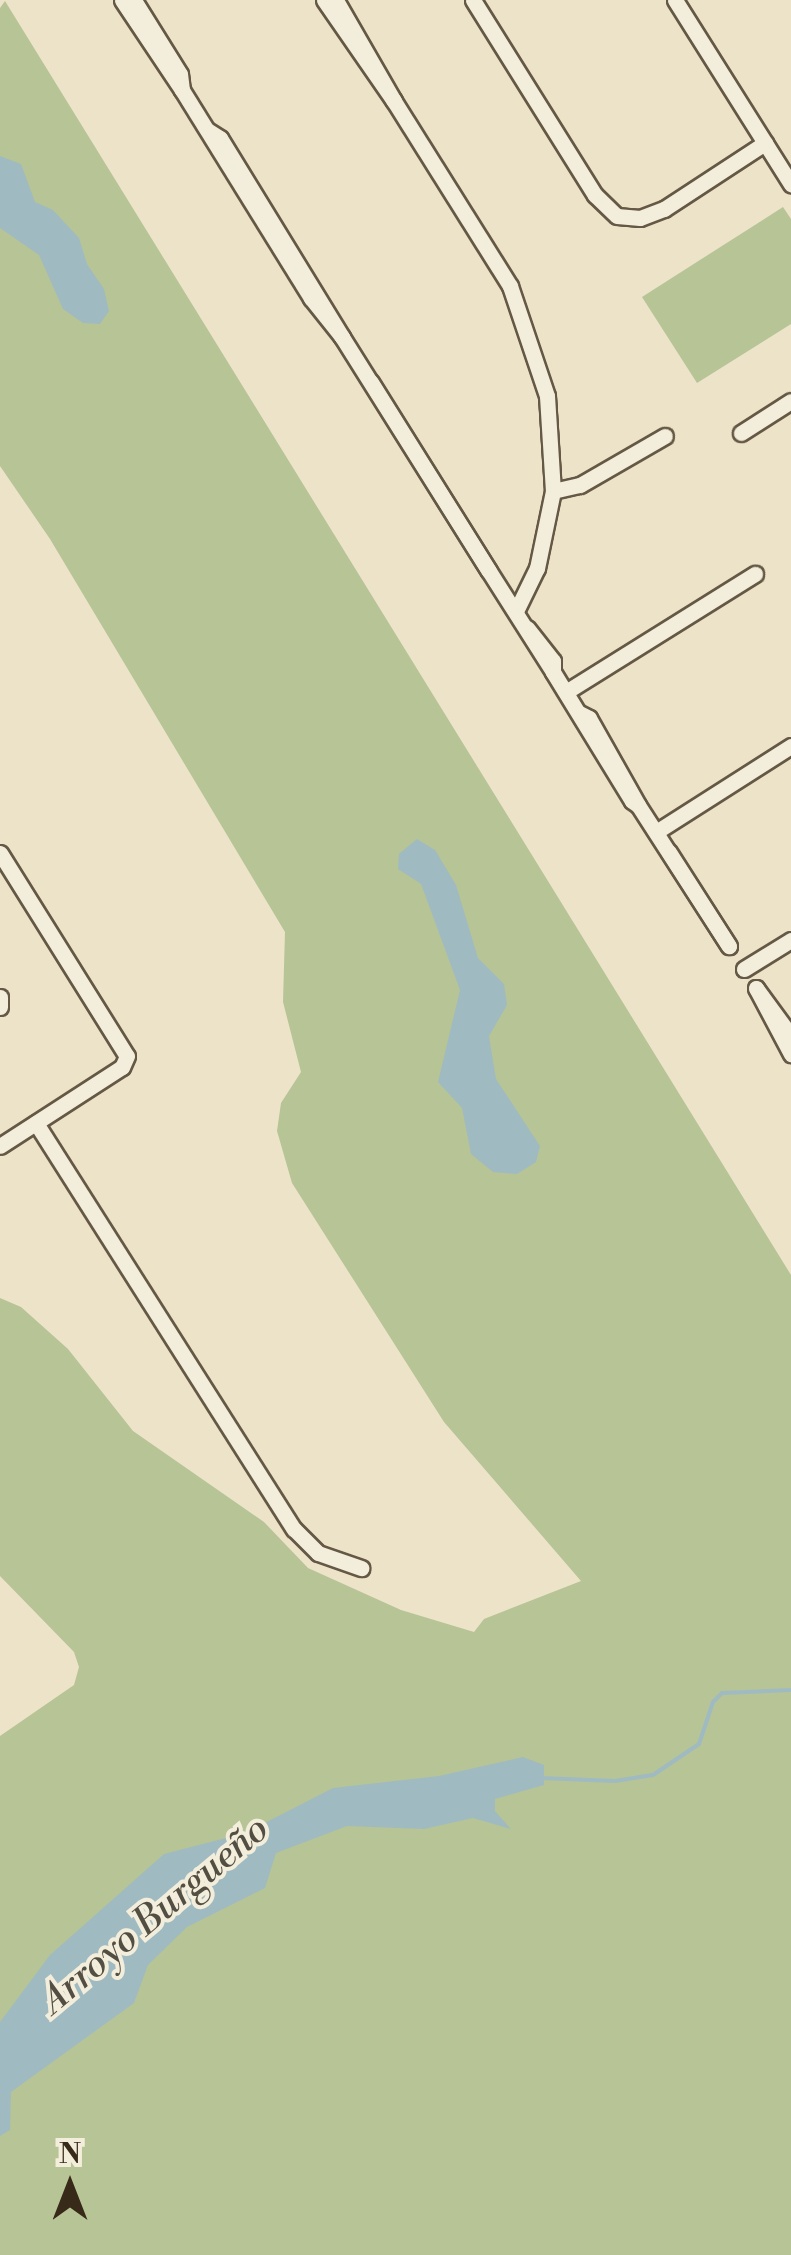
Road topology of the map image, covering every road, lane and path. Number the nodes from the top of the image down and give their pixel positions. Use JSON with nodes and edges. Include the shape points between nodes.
{"nodes":[{"id":1,"x":122,"y":0,"type":"edge"},
{"id":2,"x":134,"y":0,"type":"edge"},
{"id":3,"x":324,"y":0,"type":"edge"},
{"id":4,"x":336,"y":0,"type":"edge"},
{"id":5,"x":473,"y":0,"type":"edge"},
{"id":6,"x":674,"y":0,"type":"edge"},
{"id":7,"x":352,"y":34,"type":"junction"},
{"id":8,"x":182,"y":90,"type":"junction"},
{"id":9,"x":765,"y":143,"type":"junction"},
{"id":10,"x":791,"y":184,"type":"edge"},
{"id":11,"x":791,"y":401,"type":"edge"},
{"id":12,"x":740,"y":432,"type":"dead end"},
{"id":13,"x":665,"y":436,"type":"dead end"},
{"id":14,"x":552,"y":491,"type":"junction"},
{"id":15,"x":754,"y":574,"type":"dead end"},
{"id":16,"x":516,"y":611,"type":"junction"},
{"id":17,"x":566,"y":692,"type":"junction"},
{"id":18,"x":791,"y":746,"type":"edge"},
{"id":19,"x":656,"y":832,"type":"junction"},
{"id":20,"x":0,"y":853,"type":"edge"},
{"id":21,"x":791,"y":940,"type":"edge"},
{"id":22,"x":744,"y":969,"type":"junction"},
{"id":23,"x":756,"y":988,"type":"junction"},
{"id":24,"x":0,"y":997,"type":"edge"},
{"id":25,"x":0,"y":1007,"type":"edge"},
{"id":26,"x":791,"y":1036,"type":"edge"},
{"id":27,"x":791,"y":1054,"type":"edge"},
{"id":28,"x":36,"y":1123,"type":"junction"},
{"id":29,"x":0,"y":1146,"type":"edge"},
{"id":30,"x":361,"y":1568,"type":"dead end"}],
"edges":[{"from":1,"to":8,"type":"street"},
{"from":2,"to":8,"type":"street","via":[[180,74]]},
{"from":3,"to":7,"type":"street"},
{"from":4,"to":7,"type":"street"},
{"from":5,"to":9,"type":"street","via":[[595,195],[617,216],[640,218],[664,208]]},
{"from":6,"to":9,"type":"street"},
{"from":7,"to":14,"type":"street","via":[[519,304],[547,396]]},
{"from":8,"to":16,"type":"street"},
{"from":9,"to":10,"type":"street"},
{"from":11,"to":12,"type":"street"},
{"from":13,"to":14,"type":"street","via":[[580,485]]},
{"from":14,"to":16,"type":"street","via":[[537,568]]},
{"from":15,"to":17,"type":"street"},
{"from":16,"to":17,"type":"street"},
{"from":17,"to":19,"type":"street"},
{"from":18,"to":19,"type":"street"},
{"from":19,"to":22,"type":"street"},
{"from":20,"to":28,"type":"street","via":[[127,1056],[122,1067]]},
{"from":21,"to":22,"type":"street"},
{"from":22,"to":23,"type":"street"},
{"from":23,"to":26,"type":"street"},
{"from":23,"to":27,"type":"street"},
{"from":24,"to":25,"type":"street"},
{"from":28,"to":29,"type":"street"},
{"from":28,"to":30,"type":"street","via":[[294,1529],[318,1552]]}]}
